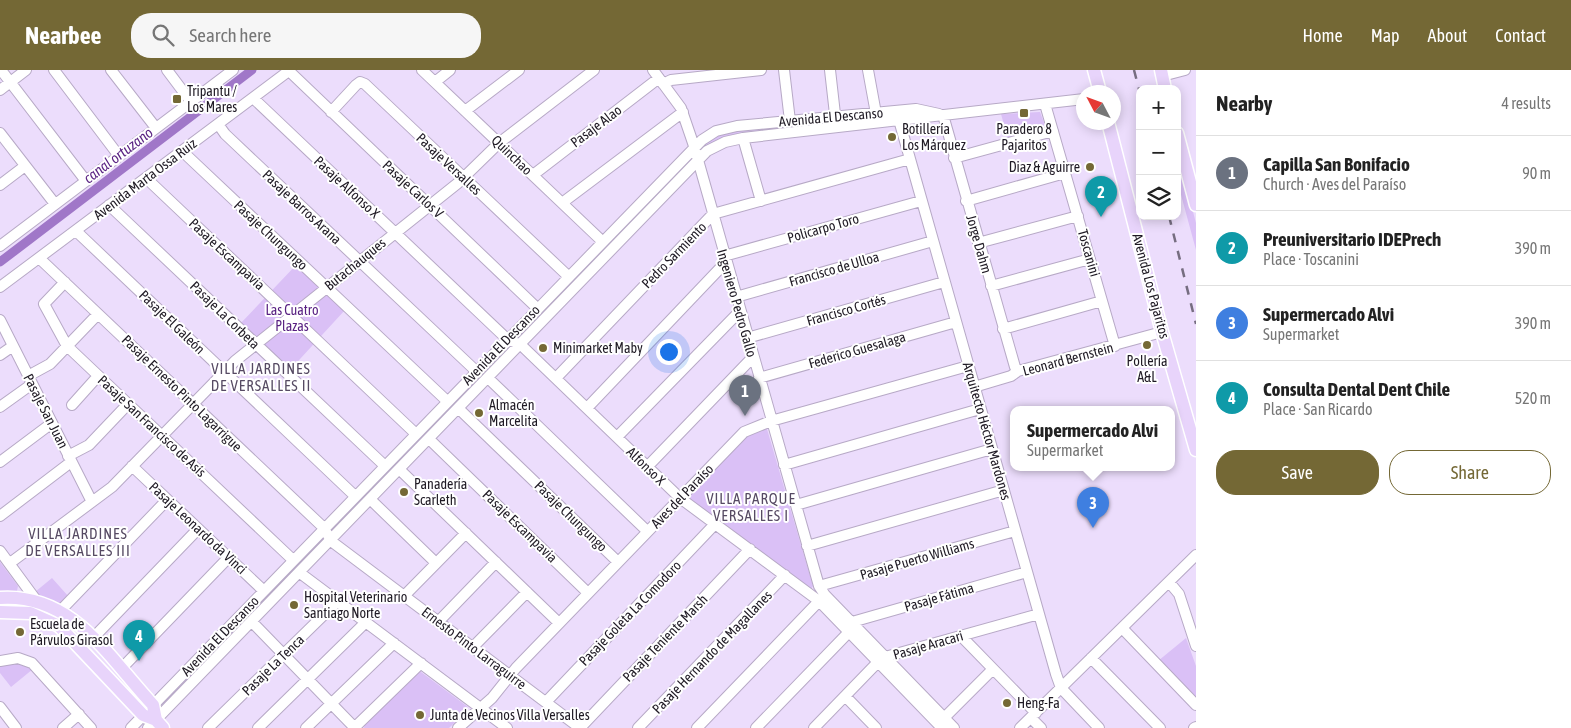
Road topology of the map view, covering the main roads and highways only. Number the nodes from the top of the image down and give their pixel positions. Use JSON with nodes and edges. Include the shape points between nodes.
{"nodes":[{"id":1,"x":1094,"y":70,"type":"edge"},
{"id":2,"x":1161,"y":73,"type":"edge"},
{"id":3,"x":1098,"y":85,"type":"edge"},
{"id":4,"x":1165,"y":85,"type":"edge"},
{"id":5,"x":1110,"y":130,"type":"edge"},
{"id":6,"x":1181,"y":146,"type":"edge"},
{"id":7,"x":1194,"y":190,"type":"edge"},
{"id":8,"x":1196,"y":204,"type":"edge"},
{"id":9,"x":1196,"y":450,"type":"edge"},
{"id":10,"x":0,"y":598,"type":"edge"},
{"id":11,"x":0,"y":612,"type":"edge"},
{"id":12,"x":156,"y":725,"type":"edge"}],
"edges":[{"from":1,"to":3,"type":"main road"},
{"from":2,"to":4,"type":"main road"},
{"from":5,"to":9,"type":"main road","name":"Avenida Los Pajaritos"},
{"from":6,"to":7,"type":"main road"},
{"from":7,"to":8,"type":"main road"},
{"from":10,"to":12,"type":"main road","via":[[36,600],[61,610],[78,623],[153,705]]},
{"from":11,"to":12,"type":"main road","via":[[30,613],[59,626]]}]}
